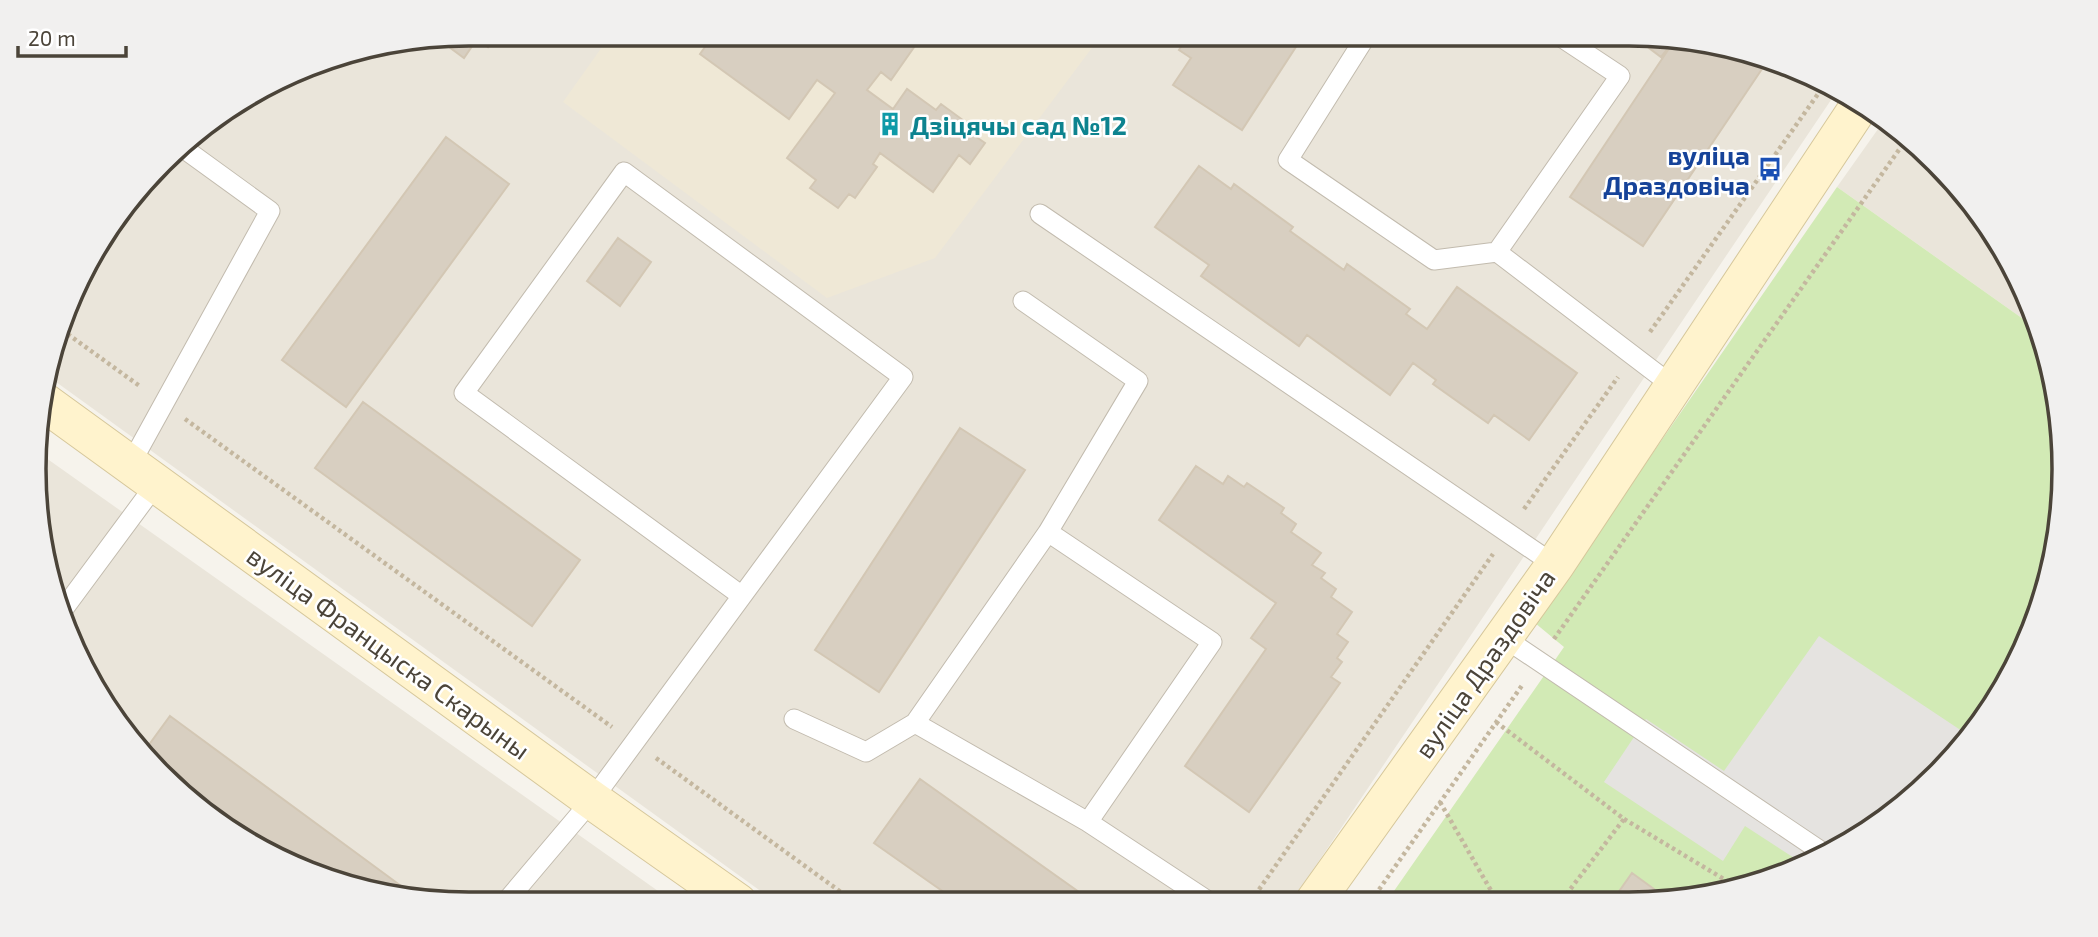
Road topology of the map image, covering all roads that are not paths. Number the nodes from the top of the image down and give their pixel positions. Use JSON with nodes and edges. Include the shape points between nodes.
{"nodes":[{"id":1,"x":1360,"y":46,"type":"edge"},
{"id":2,"x":1575,"y":46,"type":"edge"},
{"id":3,"x":1856,"y":111,"type":"edge"},
{"id":4,"x":188,"y":152,"type":"edge"},
{"id":5,"x":1040,"y":214,"type":"dead end"},
{"id":6,"x":1497,"y":252,"type":"junction"},
{"id":7,"x":1023,"y":301,"type":"dead end"},
{"id":8,"x":1673,"y":386,"type":"junction"},
{"id":9,"x":50,"y":407,"type":"edge"},
{"id":10,"x":143,"y":474,"type":"junction"},
{"id":11,"x":1048,"y":532,"type":"junction"},
{"id":12,"x":1555,"y":565,"type":"junction"},
{"id":13,"x":742,"y":596,"type":"junction"},
{"id":14,"x":68,"y":603,"type":"edge"},
{"id":15,"x":1503,"y":637,"type":"junction"},
{"id":16,"x":794,"y":719,"type":"dead end"},
{"id":17,"x":915,"y":723,"type":"junction"},
{"id":18,"x":592,"y":800,"type":"junction"},
{"id":19,"x":1088,"y":822,"type":"junction"},
{"id":20,"x":1816,"y":848,"type":"edge"},
{"id":21,"x":514,"y":892,"type":"edge"},
{"id":22,"x":722,"y":892,"type":"edge"},
{"id":23,"x":1194,"y":892,"type":"edge"},
{"id":24,"x":1321,"y":892,"type":"edge"}],
"edges":[{"from":1,"to":6,"type":"lane","via":[[1288,160],[1434,260]]},
{"from":2,"to":6,"type":"lane","via":[[1620,76]]},
{"from":3,"to":8,"type":"street","name":"вуліца Драздовіча"},
{"from":4,"to":10,"type":"lane","via":[[270,211],[164,404]]},
{"from":5,"to":12,"type":"lane"},
{"from":6,"to":8,"type":"lane"},
{"from":7,"to":11,"type":"lane","via":[[1138,381]]},
{"from":8,"to":12,"type":"street","name":"вуліца Драздовіча"},
{"from":9,"to":10,"type":"street","name":"вуліца Францыска Скарыны"},
{"from":10,"to":14,"type":"lane"},
{"from":10,"to":18,"type":"street","name":"вуліца Францыска Скарыны"},
{"from":11,"to":17,"type":"lane"},
{"from":11,"to":19,"type":"lane","via":[[1212,642]]},
{"from":12,"to":15,"type":"street","name":"вуліца Драздовіча"},
{"from":13,"to":13,"type":"lane","via":[[903,377],[624,172],[464,393]]},
{"from":13,"to":18,"type":"lane"},
{"from":15,"to":20,"type":"lane"},
{"from":15,"to":24,"type":"street","name":"вуліца Драздовіча"},
{"from":16,"to":17,"type":"lane","via":[[866,752]]},
{"from":17,"to":19,"type":"lane"},
{"from":18,"to":21,"type":"lane"},
{"from":18,"to":22,"type":"street","name":"вуліца Францыска Скарыны"},
{"from":19,"to":23,"type":"lane"}]}
